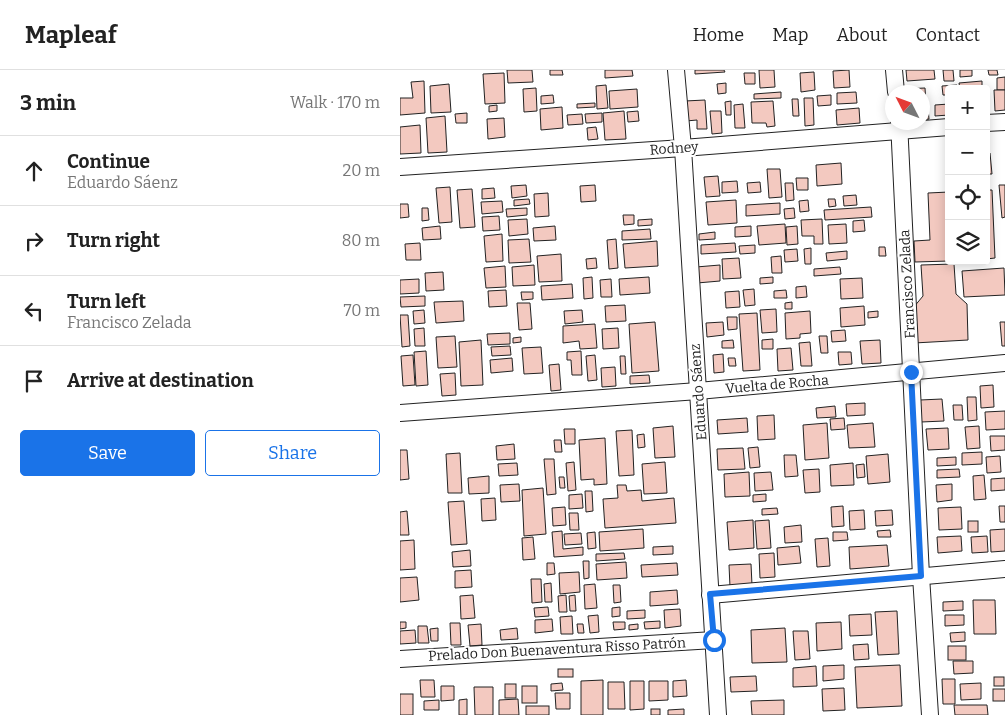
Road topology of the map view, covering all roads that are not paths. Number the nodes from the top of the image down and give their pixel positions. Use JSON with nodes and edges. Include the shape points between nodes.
{"nodes":[{"id":1,"x":676,"y":70,"type":"edge"},
{"id":2,"x":894,"y":70,"type":"edge"},
{"id":3,"x":895,"y":85,"type":"edge"},
{"id":4,"x":1005,"y":122,"type":"edge"},
{"id":5,"x":990,"y":123,"type":"edge"},
{"id":6,"x":930,"y":126,"type":"edge"},
{"id":7,"x":945,"y":126,"type":"edge"},
{"id":8,"x":885,"y":128,"type":"edge"},
{"id":9,"x":899,"y":130,"type":"edge"},
{"id":10,"x":683,"y":148,"type":"junction"},
{"id":11,"x":400,"y":167,"type":"edge"},
{"id":12,"x":1005,"y":363,"type":"edge"},
{"id":13,"x":911,"y":372,"type":"junction"},
{"id":14,"x":698,"y":391,"type":"junction"},
{"id":15,"x":400,"y":413,"type":"edge"},
{"id":16,"x":1005,"y":569,"type":"edge"},
{"id":17,"x":921,"y":576,"type":"junction"},
{"id":18,"x":710,"y":594,"type":"junction"},
{"id":19,"x":714,"y":640,"type":"junction"},
{"id":20,"x":400,"y":659,"type":"edge"},
{"id":21,"x":718,"y":715,"type":"edge"},
{"id":22,"x":930,"y":715,"type":"edge"}],
"edges":[{"from":1,"to":10,"type":"street","name":"Eduardo Sáenz"},
{"from":2,"to":3,"type":"street"},
{"from":4,"to":5,"type":"street"},
{"from":6,"to":7,"type":"street","name":"Rodney"},
{"from":8,"to":10,"type":"street","name":"Rodney"},
{"from":9,"to":13,"type":"street","name":"Francisco Zelada"},
{"from":10,"to":11,"type":"street","name":"Rodney"},
{"from":10,"to":14,"type":"street","name":"Eduardo Sáenz"},
{"from":12,"to":13,"type":"street","name":"Vuelta de Rocha"},
{"from":13,"to":14,"type":"street","name":"Vuelta de Rocha"},
{"from":13,"to":17,"type":"street","name":"Francisco Zelada"},
{"from":14,"to":15,"type":"street","name":"Vuelta de Rocha"},
{"from":14,"to":18,"type":"street","name":"Eduardo Sáenz"},
{"from":16,"to":17,"type":"street"},
{"from":17,"to":18,"type":"street"},
{"from":17,"to":22,"type":"street","name":"Francisco Zelada"},
{"from":18,"to":19,"type":"street","name":"Eduardo Sáenz"},
{"from":19,"to":20,"type":"street","name":"Prelado Don Buenaventura Risso Patrón"},
{"from":19,"to":21,"type":"street","name":"Eduardo Sáenz"}]}
